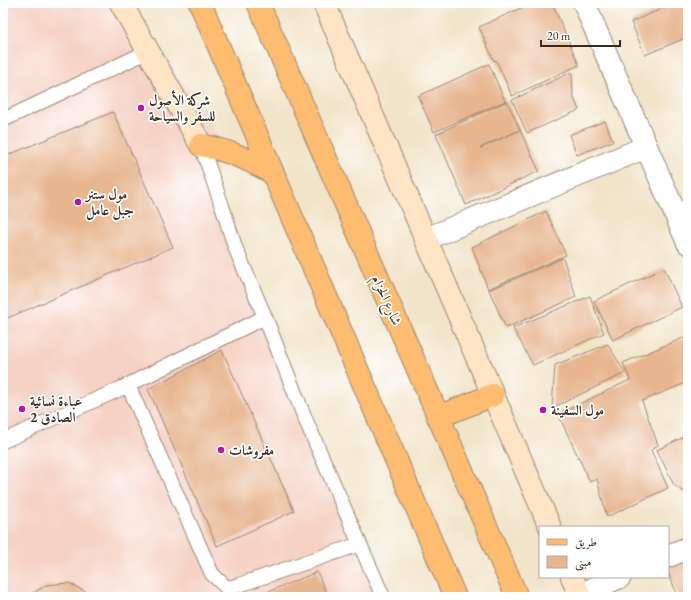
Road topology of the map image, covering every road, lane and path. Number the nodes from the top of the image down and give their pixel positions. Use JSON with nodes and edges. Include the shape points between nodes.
{"nodes":[{"id":1,"x":121,"y":3,"type":"edge"},
{"id":2,"x":200,"y":3,"type":"edge"},
{"id":3,"x":258,"y":3,"type":"edge"},
{"id":4,"x":324,"y":3,"type":"edge"},
{"id":5,"x":584,"y":3,"type":"edge"},
{"id":6,"x":149,"y":52,"type":"junction"},
{"id":7,"x":3,"y":120,"type":"edge"},
{"id":8,"x":201,"y":145,"type":"junction"},
{"id":9,"x":646,"y":147,"type":"junction"},
{"id":10,"x":271,"y":172,"type":"junction"},
{"id":11,"x":426,"y":239,"type":"junction"},
{"id":12,"x":688,"y":243,"type":"edge"},
{"id":13,"x":265,"y":317,"type":"junction"},
{"id":14,"x":128,"y":385,"type":"junction"},
{"id":15,"x":493,"y":395,"type":"junction"},
{"id":16,"x":438,"y":417,"type":"junction"},
{"id":17,"x":3,"y":441,"type":"edge"},
{"id":18,"x":550,"y":526,"type":"edge"},
{"id":19,"x":360,"y":544,"type":"junction"},
{"id":20,"x":688,"y":548,"type":"edge"},
{"id":21,"x":669,"y":556,"type":"edge"},
{"id":22,"x":617,"y":578,"type":"edge"},
{"id":23,"x":577,"y":590,"type":"edge"},
{"id":24,"x":382,"y":597,"type":"edge"},
{"id":25,"x":455,"y":597,"type":"edge"},
{"id":26,"x":517,"y":597,"type":"edge"}],
"edges":[{"from":1,"to":6,"type":"main road"},
{"from":2,"to":10,"type":"main road"},
{"from":3,"to":16,"type":"main road","name":"شارع الحزام"},
{"from":4,"to":11,"type":"main road"},
{"from":5,"to":9,"type":"street"},
{"from":6,"to":7,"type":"lane"},
{"from":6,"to":8,"type":"main road"},
{"from":8,"to":10,"type":"main road","via":[[225,150]]},
{"from":8,"to":13,"type":"lane","via":[[235,247]]},
{"from":9,"to":11,"type":"street"},
{"from":9,"to":12,"type":"street"},
{"from":10,"to":25,"type":"main road"},
{"from":11,"to":15,"type":"main road"},
{"from":13,"to":14,"type":"lane"},
{"from":13,"to":19,"type":"lane","via":[[304,416]]},
{"from":14,"to":17,"type":"lane"},
{"from":14,"to":19,"type":"lane","via":[[212,574],[227,588]]},
{"from":15,"to":16,"type":"main road"},
{"from":15,"to":18,"type":"main road"},
{"from":16,"to":26,"type":"main road","name":"شارع الحزام"},
{"from":19,"to":24,"type":"lane"},
{"from":20,"to":21,"type":"street"},
{"from":22,"to":23,"type":"street"}]}
